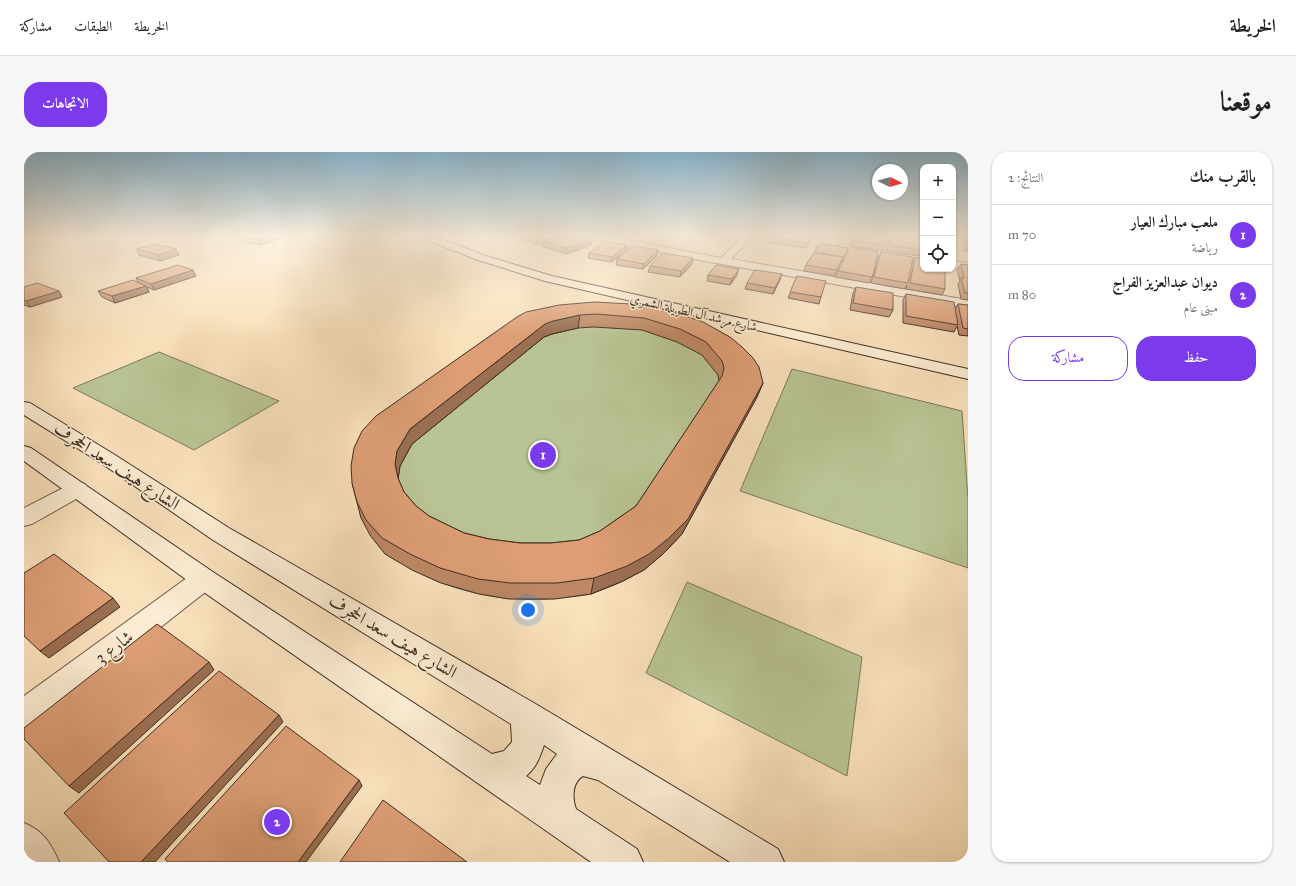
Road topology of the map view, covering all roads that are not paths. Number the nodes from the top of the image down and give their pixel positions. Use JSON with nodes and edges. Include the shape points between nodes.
{"nodes":[{"id":1,"x":517,"y":269,"type":"edge"},
{"id":2,"x":549,"y":269,"type":"edge"},
{"id":3,"x":770,"y":269,"type":"edge"},
{"id":4,"x":968,"y":304,"type":"edge"},
{"id":5,"x":705,"y":314,"type":"junction"},
{"id":6,"x":753,"y":315,"type":"junction"},
{"id":7,"x":782,"y":332,"type":"junction"},
{"id":8,"x":831,"y":332,"type":"junction"},
{"id":9,"x":968,"y":362,"type":"edge"},
{"id":10,"x":968,"y":374,"type":"edge"},
{"id":11,"x":24,"y":407,"type":"edge"},
{"id":12,"x":24,"y":452,"type":"edge"},
{"id":13,"x":78,"y":489,"type":"junction"},
{"id":14,"x":24,"y":518,"type":"edge"},
{"id":15,"x":204,"y":579,"type":"junction"},
{"id":16,"x":523,"y":714,"type":"junction"},
{"id":17,"x":24,"y":715,"type":"edge"},
{"id":18,"x":603,"y":764,"type":"junction"},
{"id":19,"x":489,"y":771,"type":"junction"},
{"id":20,"x":563,"y":821,"type":"junction"},
{"id":21,"x":24,"y":842,"type":"edge"},
{"id":22,"x":40,"y":862,"type":"edge"},
{"id":23,"x":624,"y":862,"type":"edge"},
{"id":24,"x":765,"y":862,"type":"edge"}],
"edges":[{"from":1,"to":5,"type":"street","name":"شارع مرشد آل الطويلة الشمري","via":[[595,290]]},
{"from":2,"to":6,"type":"street","name":"شارع مرشد آل الطويلة الشمري"},
{"from":3,"to":4,"type":"street"},
{"from":5,"to":6,"type":"street","via":[[758,320]]},
{"from":5,"to":7,"type":"street","name":"شارع مرشد آل الطويلة الشمري"},
{"from":6,"to":8,"type":"street","name":"شارع مرشد آل الطويلة الشمري"},
{"from":7,"to":8,"type":"street","via":[[787,328],[820,334]]},
{"from":7,"to":10,"type":"street","name":"شارع مرشد آل الطويلة الشمري"},
{"from":8,"to":9,"type":"street","name":"شارع مرشد آل الطويلة الشمري"},
{"from":11,"to":16,"type":"street","name":"الشارع هيف سعد الحجرف","via":[[221,534]]},
{"from":12,"to":13,"type":"street"},
{"from":13,"to":14,"type":"street"},
{"from":13,"to":15,"type":"street"},
{"from":15,"to":17,"type":"street","name":"شارع 3"},
{"from":15,"to":19,"type":"street"},
{"from":16,"to":18,"type":"street","name":"الشارع هيف سعد الحجرف"},
{"from":16,"to":19,"type":"street","via":[[528,723],[528,748],[521,758],[507,767]]},
{"from":18,"to":20,"type":"street","via":[[582,759],[568,766],[558,781],[555,800]]},
{"from":18,"to":24,"type":"street","name":"الشارع هيف سعد الحجرف"},
{"from":19,"to":20,"type":"street"},
{"from":20,"to":23,"type":"street"},
{"from":21,"to":22,"type":"street"}]}
